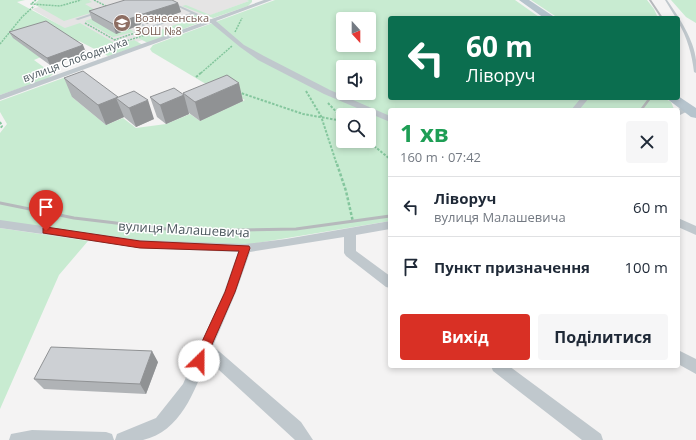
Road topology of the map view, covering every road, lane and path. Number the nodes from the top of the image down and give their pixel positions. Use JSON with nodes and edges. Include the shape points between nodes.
{"nodes":[{"id":1,"x":36,"y":0,"type":"edge"},
{"id":2,"x":82,"y":0,"type":"edge"},
{"id":3,"x":94,"y":0,"type":"edge"},
{"id":4,"x":165,"y":0,"type":"edge"},
{"id":5,"x":523,"y":0,"type":"edge"},
{"id":6,"x":666,"y":0,"type":"edge"},
{"id":7,"x":265,"y":1,"type":"edge"},
{"id":8,"x":34,"y":6,"type":"junction"},
{"id":9,"x":249,"y":8,"type":"junction"},
{"id":10,"x":111,"y":9,"type":"joint"},
{"id":11,"x":193,"y":12,"type":"junction"},
{"id":12,"x":548,"y":16,"type":"edge"},
{"id":13,"x":677,"y":16,"type":"edge"},
{"id":14,"x":77,"y":19,"type":"joint"},
{"id":15,"x":212,"y":21,"type":"junction"},
{"id":16,"x":680,"y":22,"type":"edge"},
{"id":17,"x":143,"y":26,"type":"dead end"},
{"id":18,"x":148,"y":28,"type":"junction"},
{"id":19,"x":235,"y":39,"type":"junction"},
{"id":20,"x":114,"y":40,"type":"junction"},
{"id":21,"x":0,"y":44,"type":"edge"},
{"id":22,"x":120,"y":44,"type":"dead end"},
{"id":23,"x":696,"y":72,"type":"edge"},
{"id":24,"x":196,"y":77,"type":"dead end"},
{"id":25,"x":298,"y":77,"type":"junction"},
{"id":26,"x":232,"y":90,"type":"edge"},
{"id":27,"x":0,"y":98,"type":"edge"},
{"id":28,"x":583,"y":100,"type":"edge"},
{"id":29,"x":675,"y":100,"type":"edge"},
{"id":30,"x":577,"y":108,"type":"edge"},
{"id":31,"x":689,"y":110,"type":"edge"},
{"id":32,"x":321,"y":118,"type":"junction"},
{"id":33,"x":388,"y":118,"type":"edge"},
{"id":34,"x":336,"y":120,"type":"edge"},
{"id":35,"x":0,"y":122,"type":"edge"},
{"id":36,"x":0,"y":129,"type":"edge"},
{"id":37,"x":376,"y":148,"type":"edge"},
{"id":38,"x":388,"y":157,"type":"edge"},
{"id":39,"x":680,"y":223,"type":"edge"},
{"id":40,"x":0,"y":224,"type":"edge"},
{"id":41,"x":388,"y":225,"type":"edge"},
{"id":42,"x":696,"y":231,"type":"edge"},
{"id":43,"x":350,"y":232,"type":"junction"},
{"id":44,"x":245,"y":248,"type":"junction"},
{"id":45,"x":388,"y":281,"type":"edge"},
{"id":46,"x":205,"y":348,"type":"junction"},
{"id":47,"x":680,"y":357,"type":"edge"},
{"id":48,"x":696,"y":367,"type":"edge"},
{"id":49,"x":501,"y":368,"type":"edge"},
{"id":50,"x":27,"y":439,"type":"edge"},
{"id":51,"x":106,"y":440,"type":"edge"},
{"id":52,"x":123,"y":440,"type":"edge"},
{"id":53,"x":305,"y":440,"type":"edge"},
{"id":54,"x":595,"y":440,"type":"edge"}],
"edges":[{"from":1,"to":8,"type":"path","via":[[31,4]]},
{"from":2,"to":8,"type":"path","via":[[60,6]]},
{"from":3,"to":10,"type":"path"},
{"from":4,"to":11,"type":"lane"},
{"from":5,"to":12,"type":"main road"},
{"from":6,"to":13,"type":"lane"},
{"from":7,"to":9,"type":"street","name":"вулиця Слободянука"},
{"from":8,"to":21,"type":"path"},
{"from":9,"to":15,"type":"street","name":"вулиця Слободянука"},
{"from":9,"to":19,"type":"path"},
{"from":10,"to":14,"type":"lane"},
{"from":11,"to":15,"type":"lane"},
{"from":11,"to":18,"type":"lane"},
{"from":14,"to":20,"type":"path"},
{"from":15,"to":19,"type":"street"},
{"from":15,"to":27,"type":"street","name":"вулиця Слободянука"},
{"from":16,"to":23,"type":"lane","via":[[695,59]]},
{"from":17,"to":18,"type":"lane"},
{"from":18,"to":20,"type":"path"},
{"from":19,"to":24,"type":"path","via":[[225,54]]},
{"from":19,"to":25,"type":"street","via":[[261,58]]},
{"from":20,"to":22,"type":"path"},
{"from":25,"to":32,"type":"path"},
{"from":25,"to":33,"type":"street"},
{"from":26,"to":32,"type":"path"},
{"from":28,"to":30,"type":"street"},
{"from":29,"to":31,"type":"main road"},
{"from":32,"to":34,"type":"path"},
{"from":32,"to":43,"type":"path","via":[[346,191],[354,226]]},
{"from":35,"to":36,"type":"path"},
{"from":37,"to":38,"type":"path"},
{"from":39,"to":42,"type":"street"},
{"from":40,"to":44,"type":"street","name":"вулиця Малашевича","via":[[140,244]]},
{"from":41,"to":43,"type":"street","name":"вулиця Малашевича"},
{"from":43,"to":44,"type":"street","name":"вулиця Малашевича"},
{"from":43,"to":45,"type":"street","via":[[350,252]]},
{"from":44,"to":46,"type":"street","via":[[230,292]]},
{"from":46,"to":52,"type":"street","via":[[188,389],[162,424]]},
{"from":46,"to":53,"type":"street","via":[[295,428]]},
{"from":47,"to":48,"type":"street"},
{"from":49,"to":54,"type":"street"},
{"from":50,"to":51,"type":"street"}]}
